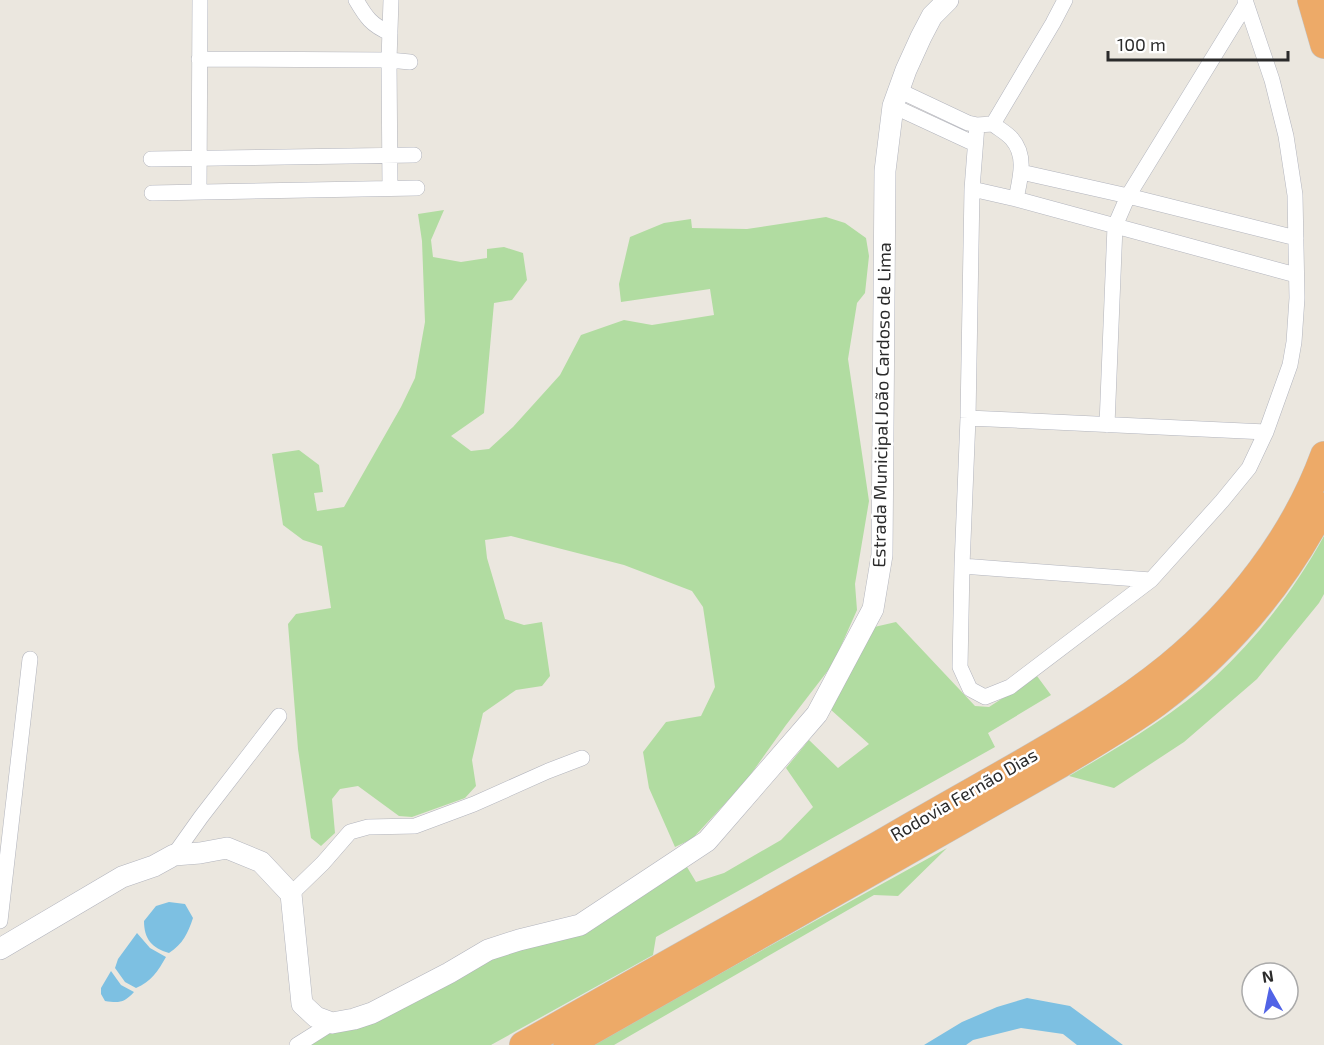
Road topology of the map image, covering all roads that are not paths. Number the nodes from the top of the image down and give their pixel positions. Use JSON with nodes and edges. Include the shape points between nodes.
{"nodes":[{"id":1,"x":200,"y":0,"type":"edge"},
{"id":2,"x":356,"y":0,"type":"edge"},
{"id":3,"x":391,"y":0,"type":"edge"},
{"id":4,"x":948,"y":0,"type":"edge"},
{"id":5,"x":1065,"y":0,"type":"edge"},
{"id":6,"x":1311,"y":0,"type":"edge"},
{"id":7,"x":1245,"y":2,"type":"edge"},
{"id":8,"x":390,"y":33,"type":"junction"},
{"id":9,"x":1324,"y":45,"type":"edge"},
{"id":10,"x":199,"y":58,"type":"junction"},
{"id":11,"x":389,"y":60,"type":"junction"},
{"id":12,"x":410,"y":62,"type":"dead end"},
{"id":13,"x":896,"y":98,"type":"junction"},
{"id":14,"x":993,"y":124,"type":"junction"},
{"id":15,"x":977,"y":125,"type":"junction"},
{"id":16,"x":975,"y":144,"type":"junction"},
{"id":17,"x":390,"y":155,"type":"junction"},
{"id":18,"x":414,"y":155,"type":"dead end"},
{"id":19,"x":198,"y":158,"type":"junction"},
{"id":20,"x":151,"y":159,"type":"dead end"},
{"id":21,"x":1021,"y":172,"type":"junction"},
{"id":22,"x":390,"y":188,"type":"junction"},
{"id":23,"x":417,"y":188,"type":"dead end"},
{"id":24,"x":972,"y":189,"type":"junction"},
{"id":25,"x":152,"y":192,"type":"dead end"},
{"id":26,"x":199,"y":192,"type":"junction"},
{"id":27,"x":1128,"y":196,"type":"junction"},
{"id":28,"x":1016,"y":198,"type":"junction"},
{"id":29,"x":1114,"y":226,"type":"junction"},
{"id":30,"x":1296,"y":238,"type":"junction"},
{"id":31,"x":1296,"y":275,"type":"junction"},
{"id":32,"x":968,"y":418,"type":"junction"},
{"id":33,"x":1107,"y":425,"type":"junction"},
{"id":34,"x":1266,"y":432,"type":"junction"},
{"id":35,"x":1324,"y":455,"type":"edge"},
{"id":36,"x":1324,"y":506,"type":"edge"},
{"id":37,"x":962,"y":566,"type":"junction"},
{"id":38,"x":1151,"y":580,"type":"junction"},
{"id":39,"x":30,"y":659,"type":"dead end"},
{"id":40,"x":279,"y":716,"type":"dead end"},
{"id":41,"x":582,"y":758,"type":"dead end"},
{"id":42,"x":174,"y":855,"type":"junction"},
{"id":43,"x":2,"y":885,"type":"edge"},
{"id":44,"x":291,"y":894,"type":"junction"},
{"id":45,"x":0,"y":921,"type":"edge"},
{"id":46,"x":0,"y":950,"type":"edge"},
{"id":47,"x":332,"y":1023,"type":"junction"},
{"id":48,"x":297,"y":1045,"type":"edge"},
{"id":49,"x":523,"y":1045,"type":"edge"},
{"id":50,"x":567,"y":1045,"type":"edge"}],
"edges":[{"from":1,"to":10,"type":"street"},
{"from":2,"to":8,"type":"street","via":[[370,21]]},
{"from":3,"to":8,"type":"street"},
{"from":4,"to":13,"type":"street","name":"Estrada Municipal João Cardoso de Lima","via":[[932,16]]},
{"from":5,"to":14,"type":"street"},
{"from":6,"to":9,"type":"highway"},
{"from":7,"to":27,"type":"street"},
{"from":7,"to":30,"type":"street","via":[[1286,136],[1295,195]]},
{"from":8,"to":11,"type":"street"},
{"from":10,"to":11,"type":"street"},
{"from":10,"to":19,"type":"street"},
{"from":11,"to":12,"type":"street"},
{"from":11,"to":17,"type":"street"},
{"from":13,"to":15,"type":"street"},
{"from":13,"to":16,"type":"street"},
{"from":13,"to":47,"type":"street","name":"Estrada Municipal João Cardoso de Lima","via":[[885,171],[882,555],[873,609],[817,714],[707,841],[580,925],[488,950],[372,1013]]},
{"from":14,"to":15,"type":"street"},
{"from":14,"to":21,"type":"street","via":[[1019,150]]},
{"from":15,"to":16,"type":"street"},
{"from":16,"to":24,"type":"street"},
{"from":17,"to":18,"type":"street"},
{"from":17,"to":19,"type":"street"},
{"from":17,"to":22,"type":"street"},
{"from":19,"to":20,"type":"street"},
{"from":19,"to":26,"type":"street"},
{"from":21,"to":27,"type":"street"},
{"from":21,"to":28,"type":"street"},
{"from":22,"to":23,"type":"street"},
{"from":22,"to":26,"type":"street"},
{"from":24,"to":28,"type":"street"},
{"from":24,"to":32,"type":"street"},
{"from":25,"to":26,"type":"street"},
{"from":27,"to":29,"type":"street"},
{"from":27,"to":30,"type":"street"},
{"from":28,"to":29,"type":"street"},
{"from":29,"to":31,"type":"street"},
{"from":29,"to":33,"type":"street"},
{"from":30,"to":31,"type":"street"},
{"from":31,"to":34,"type":"street","via":[[1290,365]]},
{"from":32,"to":33,"type":"street"},
{"from":32,"to":37,"type":"street"},
{"from":33,"to":34,"type":"street"},
{"from":34,"to":38,"type":"street","via":[[1249,468]]},
{"from":35,"to":49,"type":"highway","name":"Rodovia Fernão Dias","via":[[1301,504],[1255,576],[1223,616],[1134,693],[1046,749]]},
{"from":36,"to":50,"type":"highway","name":"Rodovia Fernão Dias","via":[[1285,573],[1258,608],[1197,671],[1157,703],[1061,764]]},
{"from":37,"to":38,"type":"street"},
{"from":37,"to":38,"type":"street","via":[[960,667],[970,689],[985,697],[1010,687]]},
{"from":39,"to":43,"type":"street"},
{"from":40,"to":42,"type":"street"},
{"from":41,"to":44,"type":"street","via":[[415,826],[368,827],[350,832]]},
{"from":42,"to":44,"type":"street","via":[[227,848],[261,862]]},
{"from":42,"to":46,"type":"street","via":[[122,877]]},
{"from":43,"to":45,"type":"street"},
{"from":44,"to":47,"type":"street","via":[[302,1004],[316,1017]]},
{"from":47,"to":48,"type":"street"}]}
